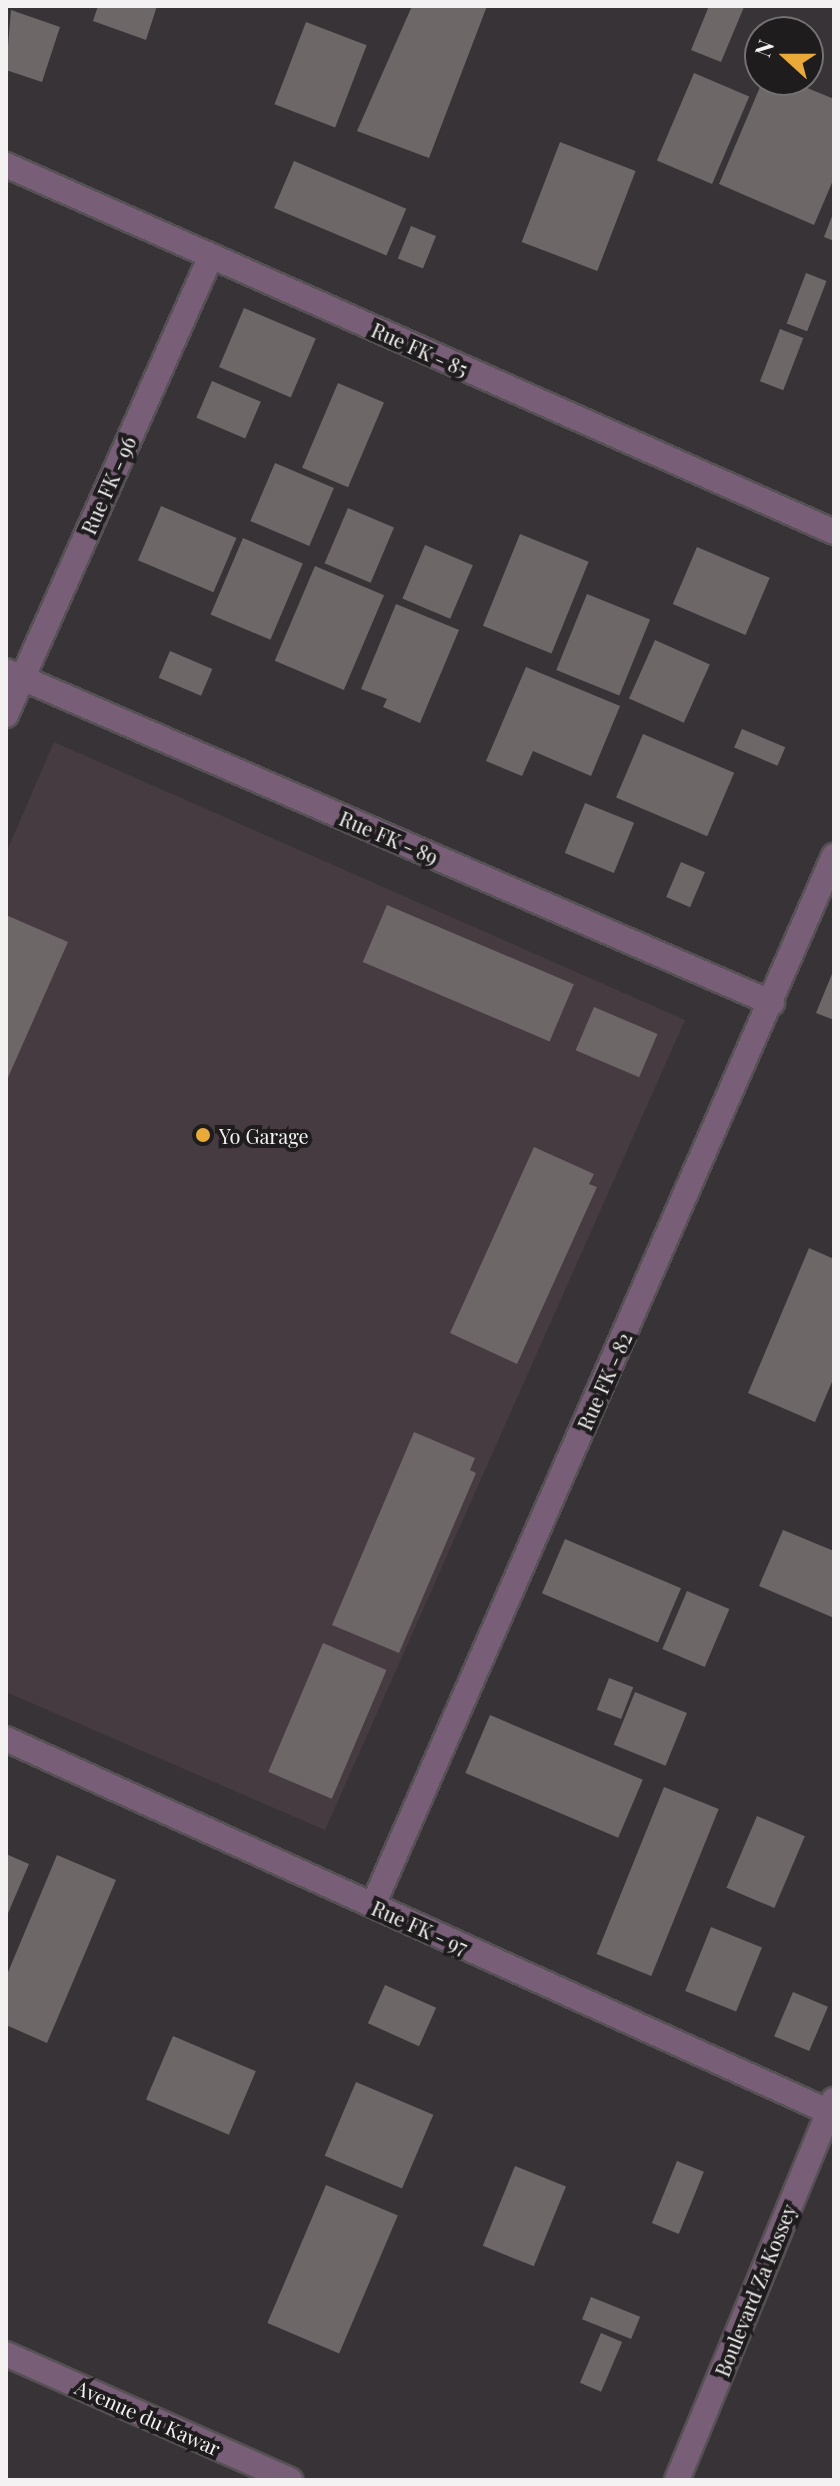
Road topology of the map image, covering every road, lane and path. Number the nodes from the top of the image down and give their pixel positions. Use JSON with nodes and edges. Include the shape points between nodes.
{"nodes":[{"id":1,"x":6,"y":165,"type":"edge"},
{"id":2,"x":211,"y":256,"type":"junction"},
{"id":3,"x":834,"y":532,"type":"edge"},
{"id":4,"x":14,"y":675,"type":"edge"},
{"id":5,"x":6,"y":715,"type":"edge"},
{"id":6,"x":834,"y":856,"type":"edge"},
{"id":7,"x":772,"y":1003,"type":"junction"},
{"id":8,"x":6,"y":1739,"type":"edge"},
{"id":9,"x":373,"y":1905,"type":"junction"},
{"id":10,"x":832,"y":2108,"type":"edge"},
{"id":11,"x":6,"y":2354,"type":"edge"},
{"id":12,"x":290,"y":2480,"type":"edge"},
{"id":13,"x":677,"y":2480,"type":"edge"}],
"edges":[{"from":1,"to":2,"type":"street","name":"Rue FK - 85"},
{"from":2,"to":3,"type":"street","name":"Rue FK - 85"},
{"from":2,"to":4,"type":"street","name":"Rue FK - 96"},
{"from":4,"to":5,"type":"street","name":"Rue FK - 96"},
{"from":4,"to":7,"type":"street","name":"Rue FK - 89"},
{"from":6,"to":7,"type":"street","name":"Rue FK - 82"},
{"from":7,"to":9,"type":"street","name":"Rue FK - 82"},
{"from":8,"to":9,"type":"street","name":"Rue FK - 97"},
{"from":9,"to":10,"type":"street","name":"Rue FK - 97"},
{"from":10,"to":13,"type":"street","name":"Boulevard Za Kossey"},
{"from":11,"to":12,"type":"street","name":"Avenue du Kawar"}]}
